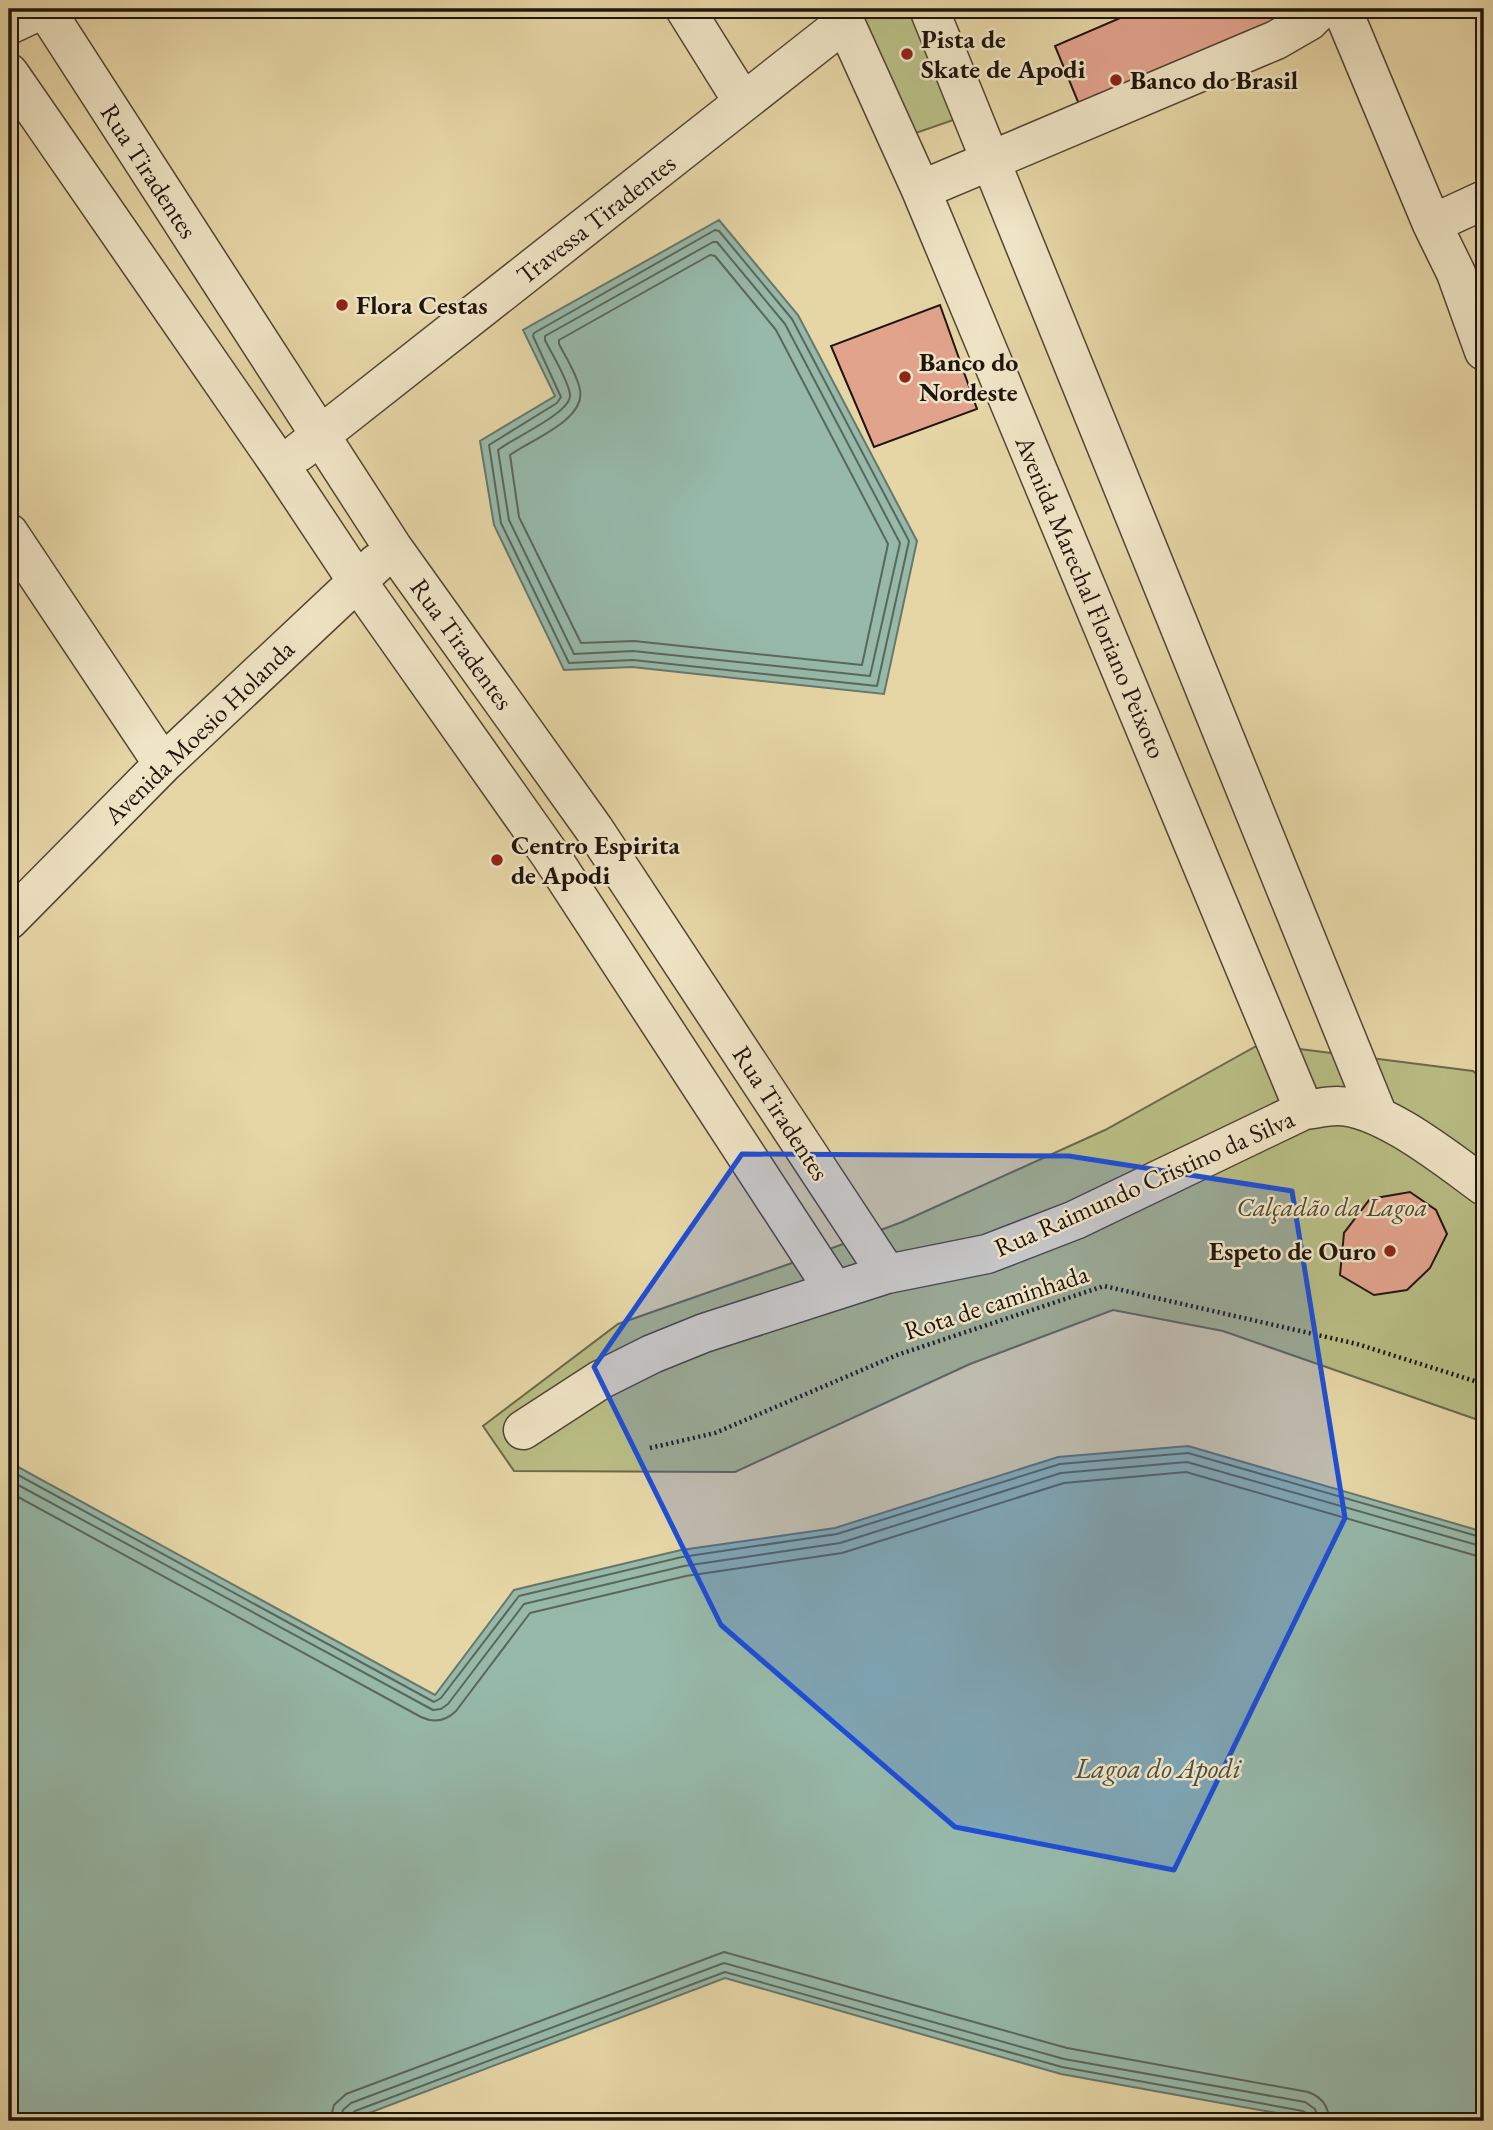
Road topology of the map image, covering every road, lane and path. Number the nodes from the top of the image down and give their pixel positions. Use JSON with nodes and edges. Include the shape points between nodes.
{"nodes":[{"id":1,"x":44,"y":9,"type":"edge"},
{"id":2,"x":685,"y":9,"type":"edge"},
{"id":3,"x":929,"y":9,"type":"edge"},
{"id":4,"x":1321,"y":9,"type":"edge"},
{"id":5,"x":1342,"y":9,"type":"edge"},
{"id":6,"x":841,"y":16,"type":"edge"},
{"id":7,"x":9,"y":25,"type":"edge"},
{"id":8,"x":9,"y":73,"type":"edge"},
{"id":9,"x":743,"y":102,"type":"junction"},
{"id":10,"x":989,"y":160,"type":"junction"},
{"id":11,"x":921,"y":190,"type":"junction"},
{"id":12,"x":1484,"y":200,"type":"edge"},
{"id":13,"x":1432,"y":224,"type":"junction"},
{"id":14,"x":1470,"y":269,"type":"edge"},
{"id":15,"x":1484,"y":351,"type":"edge"},
{"id":16,"x":320,"y":437,"type":"junction"},
{"id":17,"x":280,"y":465,"type":"junction"},
{"id":18,"x":9,"y":533,"type":"edge"},
{"id":19,"x":393,"y":548,"type":"junction"},
{"id":20,"x":357,"y":581,"type":"junction"},
{"id":21,"x":163,"y":764,"type":"junction"},
{"id":22,"x":594,"y":829,"type":"junction"},
{"id":23,"x":551,"y":856,"type":"junction"},
{"id":24,"x":9,"y":920,"type":"edge"},
{"id":25,"x":1304,"y":1110,"type":"junction"},
{"id":26,"x":1378,"y":1116,"type":"junction"},
{"id":27,"x":1484,"y":1186,"type":"edge"},
{"id":28,"x":887,"y":1274,"type":"junction"},
{"id":29,"x":834,"y":1290,"type":"junction"},
{"id":30,"x":1484,"y":1384,"type":"edge"},
{"id":31,"x":523,"y":1430,"type":"dead end"},
{"id":32,"x":650,"y":1448,"type":"dead end"}],
"edges":[{"from":1,"to":7,"type":"street"},
{"from":1,"to":16,"type":"street","name":"Rua Tiradentes"},
{"from":2,"to":9,"type":"street"},
{"from":3,"to":10,"type":"street"},
{"from":4,"to":10,"type":"street","via":[[1276,40]]},
{"from":5,"to":13,"type":"street"},
{"from":6,"to":9,"type":"street","name":"Travessa Tiradentes"},
{"from":6,"to":11,"type":"street","name":"Avenida Marechal Floriano Peixoto"},
{"from":8,"to":17,"type":"street","name":"Rua Tiradentes"},
{"from":9,"to":16,"type":"street","name":"Travessa Tiradentes"},
{"from":10,"to":11,"type":"street"},
{"from":10,"to":26,"type":"street"},
{"from":11,"to":25,"type":"street","name":"Avenida Marechal Floriano Peixoto"},
{"from":12,"to":13,"type":"street"},
{"from":13,"to":14,"type":"street"},
{"from":14,"to":15,"type":"street"},
{"from":16,"to":17,"type":"street","name":"Travessa Tiradentes"},
{"from":16,"to":19,"type":"street","name":"Rua Tiradentes"},
{"from":17,"to":20,"type":"street","name":"Rua Tiradentes"},
{"from":18,"to":21,"type":"street"},
{"from":19,"to":20,"type":"street","name":"Avenida Moesio Holanda"},
{"from":19,"to":22,"type":"street","name":"Rua Tiradentes"},
{"from":20,"to":21,"type":"street","name":"Avenida Moesio Holanda"},
{"from":20,"to":23,"type":"street","name":"Rua Tiradentes"},
{"from":21,"to":24,"type":"street","name":"Avenida Moesio Holanda"},
{"from":22,"to":23,"type":"street"},
{"from":22,"to":28,"type":"street","name":"Rua Tiradentes"},
{"from":23,"to":29,"type":"street","name":"Rua Tiradentes"},
{"from":25,"to":26,"type":"street","name":"Rua Raimundo Cristino da Silva","via":[[1339,1106]]},
{"from":25,"to":28,"type":"street","name":"Rua Raimundo Cristino da Silva","via":[[1062,1225],[987,1254]]},
{"from":26,"to":27,"type":"street","name":"Rua Raimundo Cristino da Silva"},
{"from":28,"to":29,"type":"street","name":"Rua Raimundo Cristino da Silva"},
{"from":29,"to":31,"type":"street","name":"Rua Raimundo Cristino da Silva","via":[[652,1353]]},
{"from":30,"to":32,"type":"path","name":"Rota de caminhada","via":[[1357,1344],[1104,1286],[897,1355],[715,1433]]}]}
